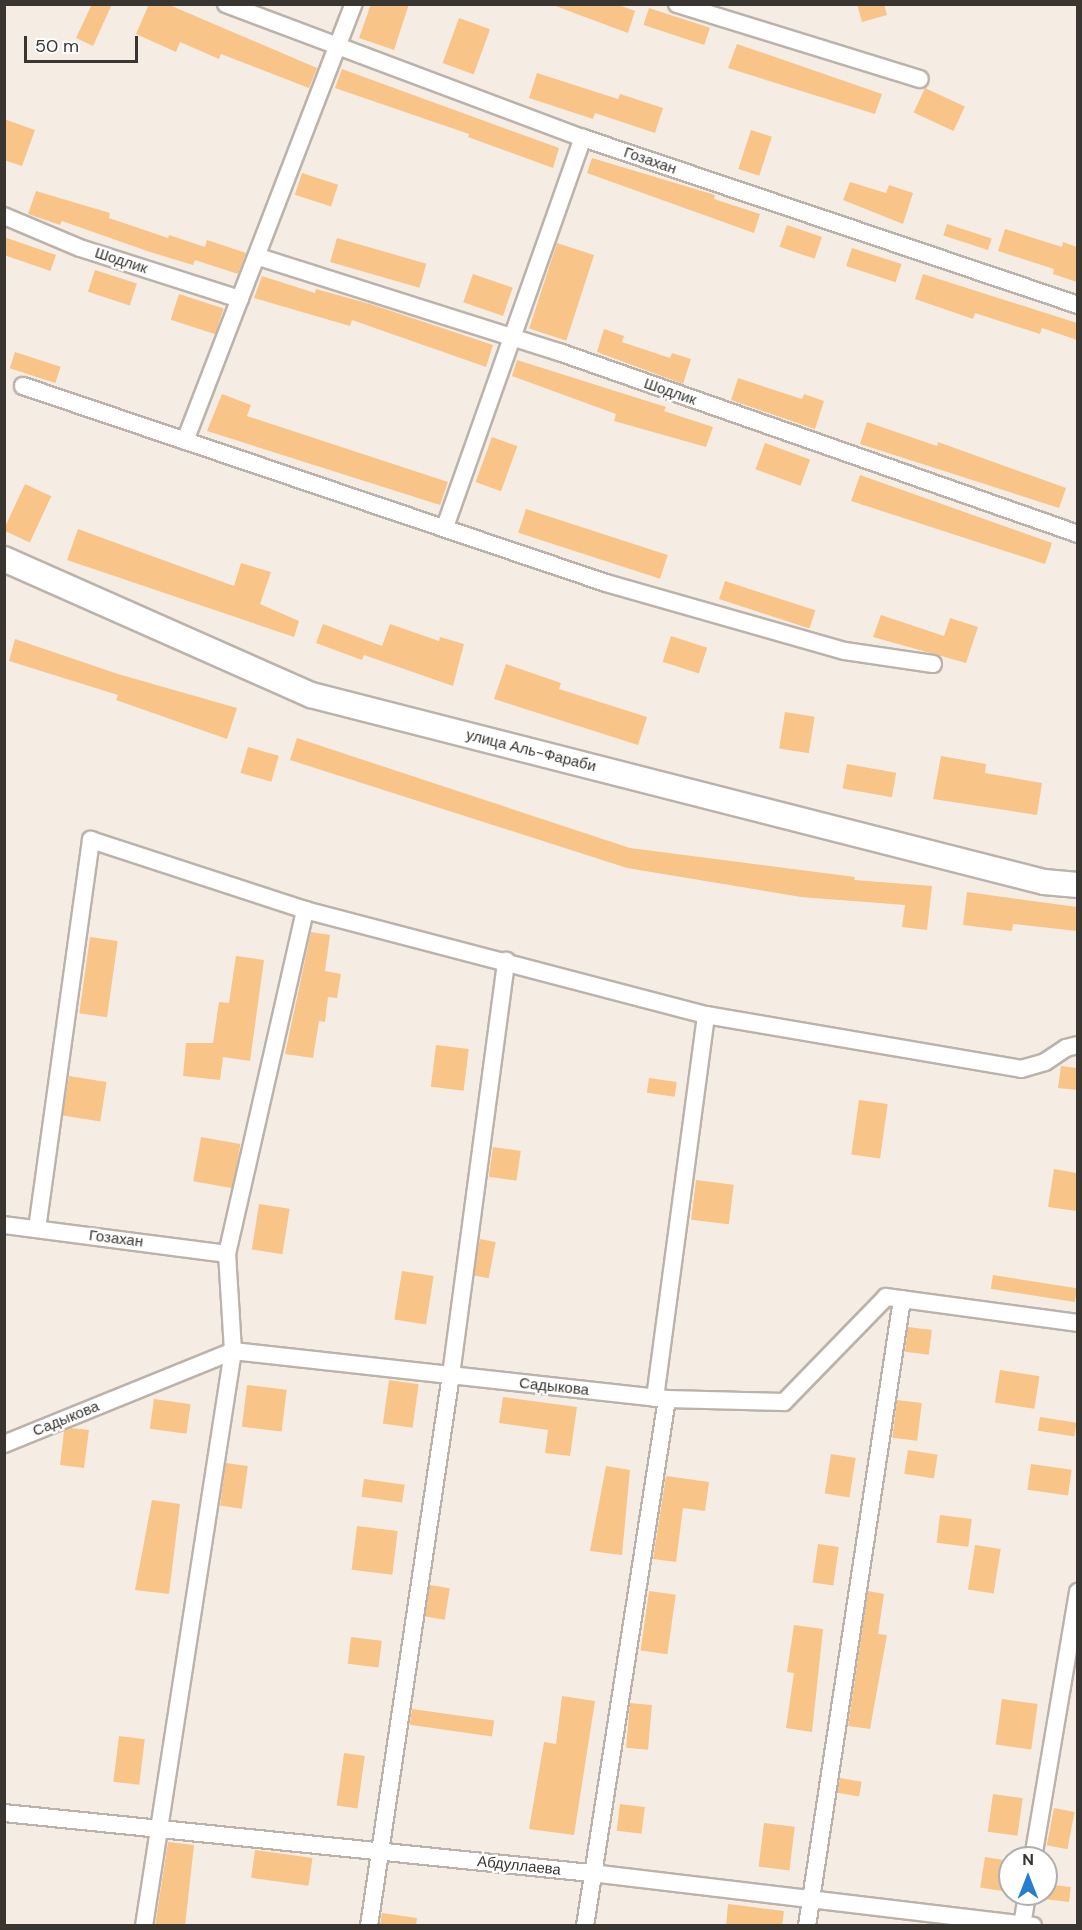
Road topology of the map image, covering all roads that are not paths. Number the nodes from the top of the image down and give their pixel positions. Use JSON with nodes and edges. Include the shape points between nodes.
{"nodes":[{"id":1,"x":226,"y":4,"type":"edge"},
{"id":2,"x":354,"y":4,"type":"edge"},
{"id":3,"x":677,"y":4,"type":"edge"},
{"id":4,"x":339,"y":47,"type":"junction"},
{"id":5,"x":920,"y":79,"type":"dead end"},
{"id":6,"x":583,"y":138,"type":"junction"},
{"id":7,"x":4,"y":216,"type":"edge"},
{"id":8,"x":259,"y":257,"type":"junction"},
{"id":9,"x":240,"y":299,"type":"junction"},
{"id":10,"x":1077,"y":305,"type":"edge"},
{"id":11,"x":511,"y":337,"type":"junction"},
{"id":12,"x":23,"y":386,"type":"dead end"},
{"id":13,"x":185,"y":441,"type":"junction"},
{"id":14,"x":445,"y":527,"type":"junction"},
{"id":15,"x":1077,"y":534,"type":"edge"},
{"id":16,"x":4,"y":559,"type":"edge"},
{"id":17,"x":933,"y":664,"type":"dead end"},
{"id":18,"x":1077,"y":885,"type":"edge"},
{"id":19,"x":305,"y":910,"type":"junction"},
{"id":20,"x":506,"y":961,"type":"junction"},
{"id":21,"x":706,"y":1016,"type":"junction"},
{"id":22,"x":1077,"y":1045,"type":"edge"},
{"id":23,"x":4,"y":1225,"type":"edge"},
{"id":24,"x":37,"y":1229,"type":"junction"},
{"id":25,"x":228,"y":1254,"type":"junction"},
{"id":26,"x":902,"y":1299,"type":"junction"},
{"id":27,"x":1077,"y":1323,"type":"edge"},
{"id":28,"x":232,"y":1351,"type":"junction"},
{"id":29,"x":451,"y":1375,"type":"junction"},
{"id":30,"x":661,"y":1398,"type":"junction"},
{"id":31,"x":4,"y":1444,"type":"edge"},
{"id":32,"x":1077,"y":1592,"type":"edge"},
{"id":33,"x":4,"y":1812,"type":"edge"},
{"id":34,"x":157,"y":1828,"type":"junction"},
{"id":35,"x":1035,"y":1846,"type":"edge"},
{"id":36,"x":379,"y":1851,"type":"junction"},
{"id":37,"x":591,"y":1873,"type":"junction"},
{"id":38,"x":810,"y":1899,"type":"junction"},
{"id":39,"x":1027,"y":1906,"type":"edge"},
{"id":40,"x":1026,"y":1925,"type":"edge"},
{"id":41,"x":144,"y":1926,"type":"edge"},
{"id":42,"x":369,"y":1926,"type":"edge"},
{"id":43,"x":585,"y":1926,"type":"edge"},
{"id":44,"x":807,"y":1926,"type":"edge"}],
"edges":[{"from":1,"to":4,"type":"street","name":"Гозахан"},
{"from":2,"to":4,"type":"street"},
{"from":3,"to":5,"type":"street"},
{"from":4,"to":6,"type":"street","name":"Гозахан"},
{"from":4,"to":8,"type":"street"},
{"from":6,"to":10,"type":"street","name":"Гозахан"},
{"from":6,"to":11,"type":"street"},
{"from":7,"to":9,"type":"street","name":"Шодлик","via":[[80,248]]},
{"from":8,"to":9,"type":"street"},
{"from":8,"to":11,"type":"street","name":"Шодлик"},
{"from":9,"to":13,"type":"street"},
{"from":11,"to":14,"type":"street"},
{"from":11,"to":15,"type":"street","name":"Шодлик"},
{"from":12,"to":13,"type":"street"},
{"from":13,"to":14,"type":"street"},
{"from":14,"to":17,"type":"street","via":[[606,583],[845,651]]},
{"from":16,"to":18,"type":"main road","name":"улица Аль-Фараби","via":[[311,695],[1044,882]]},
{"from":19,"to":20,"type":"street"},
{"from":19,"to":24,"type":"street","via":[[91,840]]},
{"from":19,"to":25,"type":"street"},
{"from":20,"to":21,"type":"street"},
{"from":20,"to":29,"type":"street"},
{"from":21,"to":22,"type":"street","via":[[1021,1069],[1045,1062]]},
{"from":21,"to":30,"type":"street"},
{"from":23,"to":24,"type":"street","name":"Гозахан"},
{"from":24,"to":25,"type":"street","name":"Гозахан"},
{"from":25,"to":28,"type":"street"},
{"from":26,"to":27,"type":"street","name":"Садыкова"},
{"from":26,"to":30,"type":"street","name":"Садыкова","via":[[886,1297],[784,1402]]},
{"from":26,"to":38,"type":"street"},
{"from":28,"to":29,"type":"street","name":"Садыкова"},
{"from":28,"to":31,"type":"street","name":"Садыкова"},
{"from":28,"to":34,"type":"street"},
{"from":29,"to":30,"type":"street","name":"Садыкова"},
{"from":29,"to":36,"type":"street"},
{"from":30,"to":37,"type":"street"},
{"from":32,"to":35,"type":"street"},
{"from":33,"to":34,"type":"street","name":"Абдуллаева"},
{"from":34,"to":36,"type":"street","name":"Абдуллаева"},
{"from":34,"to":41,"type":"street"},
{"from":36,"to":37,"type":"street","name":"Абдуллаева"},
{"from":36,"to":42,"type":"street"},
{"from":37,"to":38,"type":"street","name":"Абдуллаева"},
{"from":37,"to":43,"type":"street"},
{"from":38,"to":40,"type":"street","name":"Абдуллаева"},
{"from":38,"to":44,"type":"street"},
{"from":39,"to":40,"type":"street"}]}
